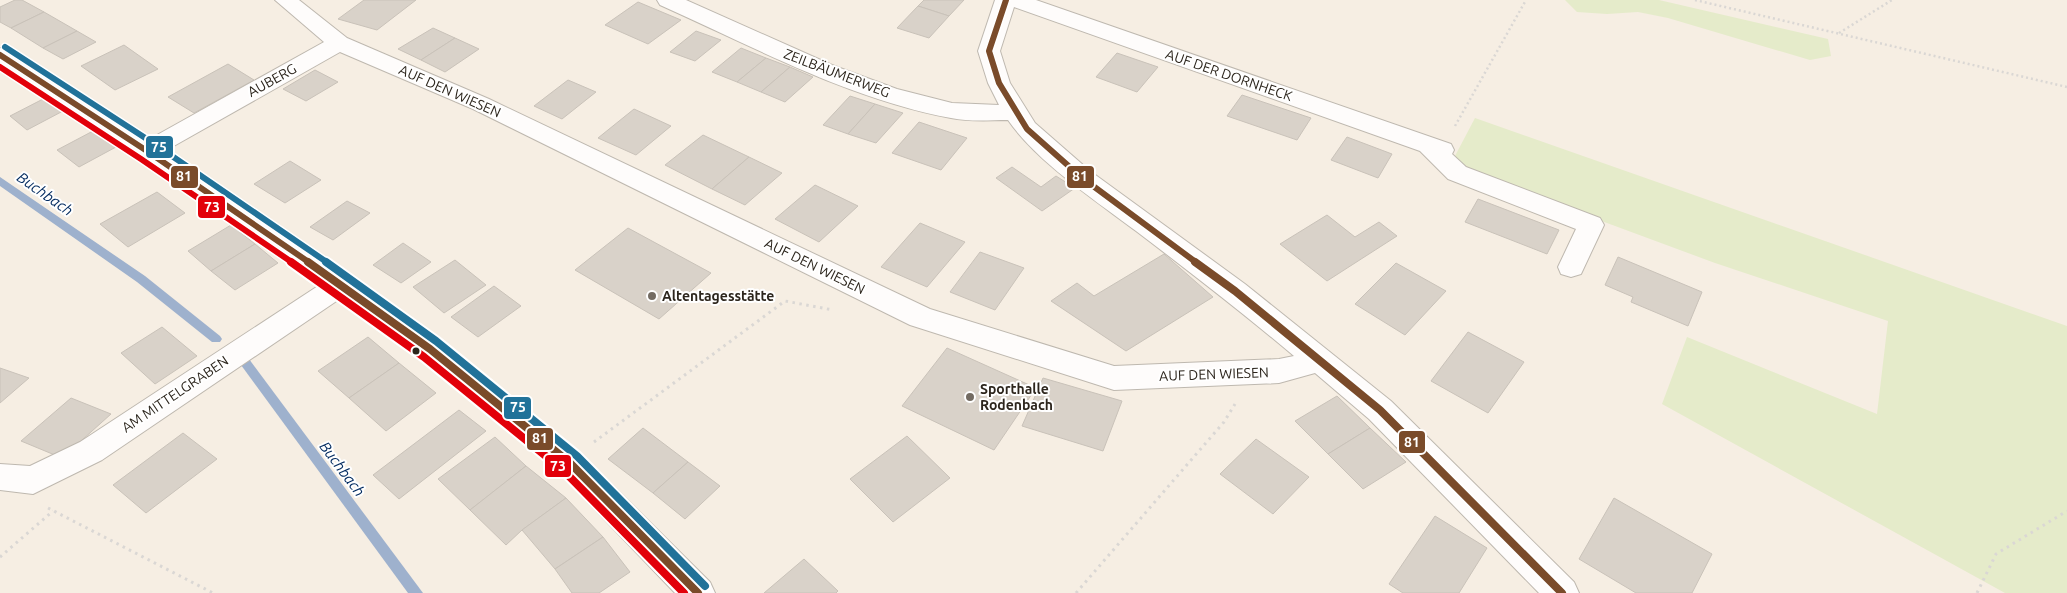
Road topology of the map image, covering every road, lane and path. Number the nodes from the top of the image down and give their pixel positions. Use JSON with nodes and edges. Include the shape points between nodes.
{"nodes":[{"id":1,"x":286,"y":0,"type":"edge"},
{"id":2,"x":668,"y":0,"type":"edge"},
{"id":3,"x":1006,"y":0,"type":"edge"},
{"id":4,"x":1016,"y":0,"type":"edge"},
{"id":5,"x":1526,"y":0,"type":"edge"},
{"id":6,"x":1695,"y":0,"type":"edge"},
{"id":7,"x":1892,"y":0,"type":"edge"},
{"id":8,"x":1839,"y":34,"type":"junction"},
{"id":9,"x":339,"y":43,"type":"junction"},
{"id":10,"x":0,"y":54,"type":"edge"},
{"id":11,"x":2067,"y":87,"type":"edge"},
{"id":12,"x":1015,"y":112,"type":"junction"},
{"id":13,"x":1436,"y":148,"type":"junction"},
{"id":14,"x":147,"y":151,"type":"junction"},
{"id":15,"x":1571,"y":268,"type":"dead end"},
{"id":16,"x":341,"y":284,"type":"junction"},
{"id":17,"x":839,"y":312,"type":"dead end"},
{"id":18,"x":1319,"y":361,"type":"junction"},
{"id":19,"x":1250,"y":370,"type":"junction"},
{"id":20,"x":570,"y":463,"type":"junction"},
{"id":21,"x":0,"y":478,"type":"edge"},
{"id":22,"x":33,"y":480,"type":"junction"},
{"id":23,"x":53,"y":511,"type":"junction"},
{"id":24,"x":2067,"y":511,"type":"edge"},
{"id":25,"x":0,"y":557,"type":"edge"},
{"id":26,"x":213,"y":593,"type":"edge"},
{"id":27,"x":698,"y":593,"type":"edge"},
{"id":28,"x":1076,"y":593,"type":"edge"},
{"id":29,"x":1562,"y":593,"type":"edge"},
{"id":30,"x":1977,"y":593,"type":"edge"}],
"edges":[{"from":1,"to":9,"type":"street"},
{"from":2,"to":12,"type":"street","name":"ZEILBÄUMERWEG","via":[[824,70],[889,94],[952,111]]},
{"from":3,"to":12,"type":"street","via":[[989,51],[998,83]]},
{"from":4,"to":13,"type":"street","name":"AUF DER DORNHECK"},
{"from":5,"to":13,"type":"path"},
{"from":6,"to":8,"type":"path"},
{"from":7,"to":8,"type":"path"},
{"from":8,"to":11,"type":"path"},
{"from":9,"to":14,"type":"street","name":"AUBERG"},
{"from":9,"to":19,"type":"street","name":"AUF DEN WIESEN","via":[[481,104],[920,317],[1114,378]]},
{"from":10,"to":14,"type":"street"},
{"from":12,"to":18,"type":"street","via":[[1028,129],[1081,177],[1235,291]]},
{"from":13,"to":15,"type":"street","via":[[1457,172],[1591,224]]},
{"from":14,"to":16,"type":"street"},
{"from":16,"to":20,"type":"street","via":[[430,349]]},
{"from":16,"to":22,"type":"street","name":"AM MITTELGRABEN","via":[[91,451]]},
{"from":17,"to":20,"type":"path","via":[[785,301],[612,427]]},
{"from":18,"to":19,"type":"street","name":"AUF DEN WIESEN","via":[[1279,371]]},
{"from":18,"to":29,"type":"street","via":[[1380,410]]},
{"from":19,"to":28,"type":"path","via":[[1252,380],[1224,422]]},
{"from":20,"to":27,"type":"street"},
{"from":21,"to":22,"type":"street"},
{"from":22,"to":23,"type":"path","via":[[28,496]]},
{"from":23,"to":25,"type":"path"},
{"from":23,"to":26,"type":"path"},
{"from":24,"to":30,"type":"path","via":[[1996,554]]}]}
